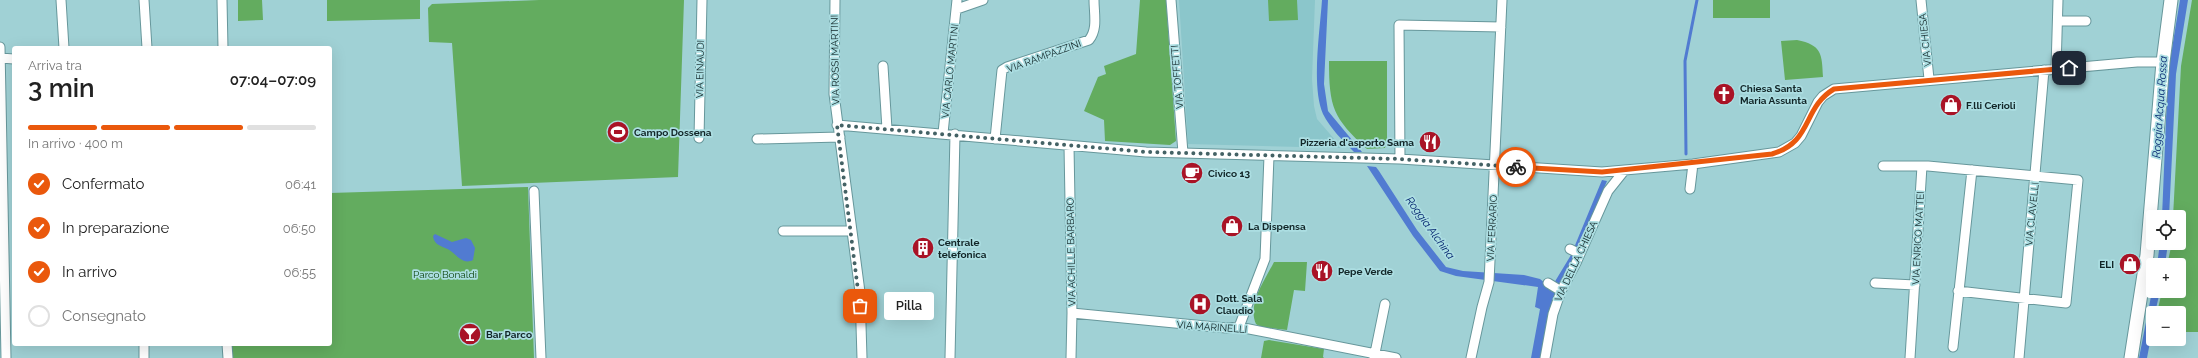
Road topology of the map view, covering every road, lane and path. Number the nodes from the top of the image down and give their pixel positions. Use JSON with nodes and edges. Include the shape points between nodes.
{"nodes":[{"id":1,"x":61,"y":0,"type":"edge"},
{"id":2,"x":144,"y":0,"type":"edge"},
{"id":3,"x":222,"y":0,"type":"edge"},
{"id":4,"x":702,"y":0,"type":"edge"},
{"id":5,"x":834,"y":0,"type":"edge"},
{"id":6,"x":983,"y":0,"type":"edge"},
{"id":7,"x":1094,"y":0,"type":"edge"},
{"id":8,"x":1171,"y":0,"type":"edge"},
{"id":9,"x":1502,"y":0,"type":"edge"},
{"id":10,"x":1921,"y":0,"type":"edge"},
{"id":11,"x":2058,"y":0,"type":"edge"},
{"id":12,"x":2171,"y":0,"type":"edge"},
{"id":13,"x":957,"y":5,"type":"edge"},
{"id":14,"x":2058,"y":21,"type":"junction"},
{"id":15,"x":2086,"y":21,"type":"dead end"},
{"id":16,"x":1501,"y":27,"type":"junction"},
{"id":17,"x":64,"y":46,"type":"edge"},
{"id":18,"x":148,"y":46,"type":"edge"},
{"id":19,"x":223,"y":46,"type":"edge"},
{"id":20,"x":0,"y":47,"type":"edge"},
{"id":21,"x":0,"y":58,"type":"edge"},
{"id":22,"x":12,"y":59,"type":"edge"},
{"id":23,"x":2163,"y":62,"type":"junction"},
{"id":24,"x":883,"y":66,"type":"dead end"},
{"id":25,"x":2056,"y":69,"type":"junction"},
{"id":26,"x":2044,"y":70,"type":"junction"},
{"id":27,"x":1929,"y":79,"type":"junction"},
{"id":28,"x":837,"y":125,"type":"junction"},
{"id":29,"x":887,"y":129,"type":"junction"},
{"id":30,"x":943,"y":133,"type":"junction"},
{"id":31,"x":955,"y":134,"type":"junction"},
{"id":32,"x":840,"y":137,"type":"junction"},
{"id":33,"x":699,"y":138,"type":"dead end"},
{"id":34,"x":757,"y":139,"type":"dead end"},
{"id":35,"x":995,"y":139,"type":"junction"},
{"id":36,"x":1069,"y":146,"type":"junction"},
{"id":37,"x":1183,"y":153,"type":"junction"},
{"id":38,"x":1269,"y":156,"type":"junction"},
{"id":39,"x":1400,"y":159,"type":"junction"},
{"id":40,"x":1692,"y":164,"type":"junction"},
{"id":41,"x":1495,"y":166,"type":"junction"},
{"id":42,"x":1883,"y":166,"type":"dead end"},
{"id":43,"x":1922,"y":166,"type":"junction"},
{"id":44,"x":1972,"y":170,"type":"junction"},
{"id":45,"x":1624,"y":171,"type":"junction"},
{"id":46,"x":2036,"y":176,"type":"junction"},
{"id":47,"x":1690,"y":189,"type":"dead end"},
{"id":48,"x":534,"y":191,"type":"dead end"},
{"id":49,"x":783,"y":231,"type":"dead end"},
{"id":50,"x":851,"y":231,"type":"junction"},
{"id":51,"x":1570,"y":249,"type":"dead end"},
{"id":52,"x":1580,"y":254,"type":"junction"},
{"id":53,"x":1548,"y":283,"type":"dead end"},
{"id":54,"x":1875,"y":283,"type":"dead end"},
{"id":55,"x":1915,"y":285,"type":"junction"},
{"id":56,"x":1561,"y":291,"type":"junction"},
{"id":57,"x":1958,"y":291,"type":"junction"},
{"id":58,"x":2023,"y":299,"type":"junction"},
{"id":59,"x":1385,"y":304,"type":"dead end"},
{"id":60,"x":1072,"y":313,"type":"junction"},
{"id":61,"x":1239,"y":327,"type":"junction"},
{"id":62,"x":144,"y":346,"type":"edge"},
{"id":63,"x":227,"y":346,"type":"edge"},
{"id":64,"x":1953,"y":347,"type":"dead end"},
{"id":65,"x":1374,"y":356,"type":"edge"},
{"id":66,"x":6,"y":358,"type":"edge"},
{"id":67,"x":144,"y":358,"type":"edge"},
{"id":68,"x":228,"y":358,"type":"edge"},
{"id":69,"x":541,"y":358,"type":"edge"},
{"id":70,"x":862,"y":358,"type":"edge"},
{"id":71,"x":950,"y":358,"type":"edge"},
{"id":72,"x":1070,"y":358,"type":"edge"},
{"id":73,"x":1396,"y":358,"type":"edge"},
{"id":74,"x":1471,"y":358,"type":"edge"},
{"id":75,"x":1545,"y":358,"type":"edge"},
{"id":76,"x":1910,"y":358,"type":"edge"},
{"id":77,"x":2019,"y":358,"type":"edge"},
{"id":78,"x":2131,"y":358,"type":"edge"}],
"edges":[{"from":1,"to":17,"type":"street"},
{"from":2,"to":18,"type":"street"},
{"from":3,"to":19,"type":"street"},
{"from":4,"to":33,"type":"street","name":"VIA EINAUDI"},
{"from":5,"to":28,"type":"street","name":"VIA ROSSI MARTINI","via":[[834,94]]},
{"from":6,"to":13,"type":"street","name":"VIA CARLO MARTINI"},
{"from":7,"to":35,"type":"street","name":"VIA RAMPAZZINI","via":[[1095,26],[1089,40],[1002,70]]},
{"from":8,"to":37,"type":"street","name":"VIA TOFFETTI"},
{"from":9,"to":16,"type":"street","name":"VIA FERRARIO"},
{"from":10,"to":27,"type":"street","name":"VIA CHIESA"},
{"from":11,"to":14,"type":"street"},
{"from":12,"to":23,"type":"street"},
{"from":13,"to":30,"type":"street","name":"VIA CARLO MARTINI"},
{"from":14,"to":15,"type":"street"},
{"from":14,"to":25,"type":"street"},
{"from":16,"to":39,"type":"street","via":[[1399,25]]},
{"from":16,"to":41,"type":"street","name":"VIA FERRARIO"},
{"from":20,"to":21,"type":"street"},
{"from":21,"to":22,"type":"street"},
{"from":21,"to":66,"type":"street"},
{"from":23,"to":25,"type":"street","name":"VIA CHIESA"},
{"from":23,"to":78,"type":"street","via":[[2147,256]]},
{"from":24,"to":29,"type":"street"},
{"from":25,"to":26,"type":"street","name":"VIA CHIESA"},
{"from":26,"to":27,"type":"street","name":"VIA CHIESA"},
{"from":26,"to":46,"type":"street","name":"VIA CLAVELLI"},
{"from":27,"to":40,"type":"street","name":"VIA CHIESA","via":[[1834,89],[1820,99],[1801,136],[1787,148],[1772,154]]},
{"from":28,"to":29,"type":"street"},
{"from":28,"to":32,"type":"street","name":"VIA ROSSI MARTINI"},
{"from":29,"to":30,"type":"street"},
{"from":30,"to":31,"type":"street"},
{"from":31,"to":35,"type":"street"},
{"from":31,"to":71,"type":"street"},
{"from":32,"to":34,"type":"street"},
{"from":32,"to":50,"type":"street","name":"VIA ROSSI MARTINI"},
{"from":35,"to":36,"type":"street"},
{"from":36,"to":37,"type":"street"},
{"from":36,"to":60,"type":"street","name":"VIA ACHILLE BARBARO"},
{"from":37,"to":38,"type":"street"},
{"from":38,"to":39,"type":"street"},
{"from":38,"to":61,"type":"street","via":[[1265,259]]},
{"from":39,"to":41,"type":"street"},
{"from":40,"to":45,"type":"street","name":"VIA CHIESA"},
{"from":40,"to":47,"type":"street"},
{"from":41,"to":45,"type":"street"},
{"from":41,"to":74,"type":"street","name":"VIA FERRARIO","via":[[1488,289]]},
{"from":42,"to":43,"type":"street"},
{"from":43,"to":44,"type":"street"},
{"from":43,"to":55,"type":"street","name":"VIA ENRICO MATTEI"},
{"from":44,"to":46,"type":"street"},
{"from":44,"to":57,"type":"street"},
{"from":45,"to":52,"type":"street","name":"VIA DELLA CHIESA","via":[[1608,190]]},
{"from":46,"to":58,"type":"street","name":"VIA CLAVELLI"},
{"from":46,"to":58,"type":"street","via":[[2078,180],[2066,302]]},
{"from":48,"to":69,"type":"street"},
{"from":49,"to":50,"type":"street"},
{"from":50,"to":70,"type":"street","name":"VIA ROSSI MARTINI","via":[[860,292]]},
{"from":51,"to":52,"type":"street"},
{"from":52,"to":56,"type":"street","name":"VIA DELLA CHIESA"},
{"from":53,"to":56,"type":"street"},
{"from":54,"to":55,"type":"street"},
{"from":55,"to":76,"type":"street","name":"VIA ENRICO MATTEI"},
{"from":56,"to":75,"type":"street","name":"VIA DELLA CHIESA","via":[[1553,314]]},
{"from":57,"to":58,"type":"street"},
{"from":57,"to":64,"type":"street"},
{"from":58,"to":77,"type":"street","name":"VIA CLAVELLI"},
{"from":59,"to":65,"type":"street"},
{"from":60,"to":61,"type":"street","name":"VIA MARINELLI","via":[[1226,328]]},
{"from":60,"to":72,"type":"street","name":"VIA ACHILLE BARBARO"},
{"from":61,"to":65,"type":"street","name":"VIA MARINELLI"},
{"from":62,"to":67,"type":"street"},
{"from":63,"to":68,"type":"street"},
{"from":65,"to":73,"type":"street","name":"VIA MARINELLI"}]}
